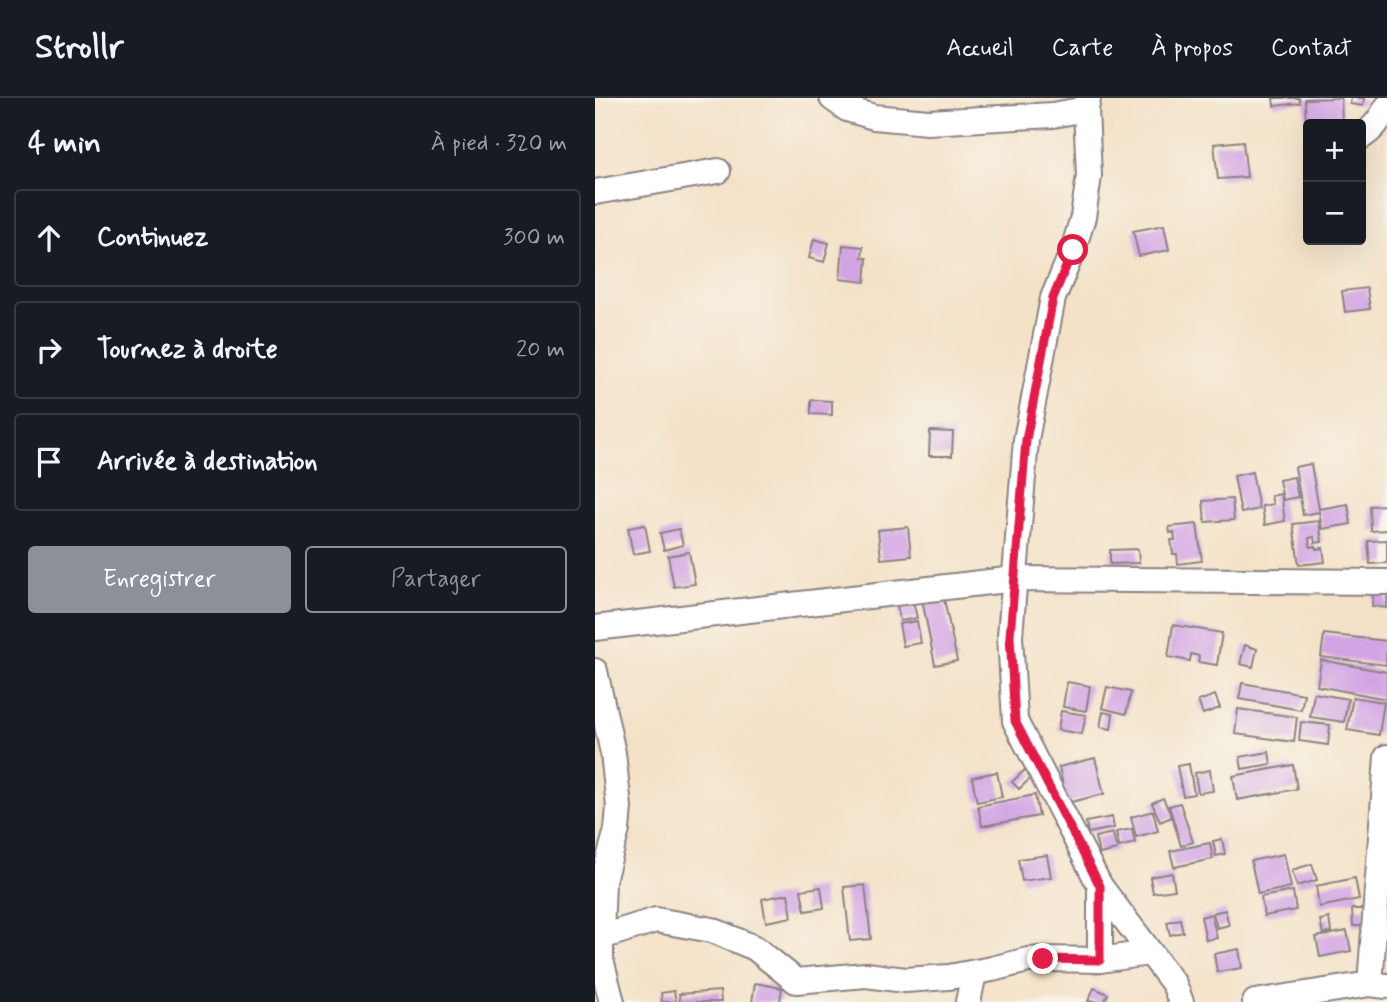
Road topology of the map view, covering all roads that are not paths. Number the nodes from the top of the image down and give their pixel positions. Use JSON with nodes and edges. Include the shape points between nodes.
{"nodes":[{"id":1,"x":832,"y":98,"type":"edge"},
{"id":2,"x":1087,"y":103,"type":"edge"},
{"id":3,"x":1387,"y":107,"type":"edge"},
{"id":4,"x":1366,"y":133,"type":"edge"},
{"id":5,"x":718,"y":171,"type":"dead end"},
{"id":6,"x":595,"y":192,"type":"edge"},
{"id":7,"x":1015,"y":579,"type":"junction"},
{"id":8,"x":1387,"y":582,"type":"edge"},
{"id":9,"x":595,"y":628,"type":"edge"},
{"id":10,"x":595,"y":671,"type":"edge"},
{"id":11,"x":1387,"y":757,"type":"edge"},
{"id":12,"x":1383,"y":852,"type":"edge"},
{"id":13,"x":1100,"y":886,"type":"junction"},
{"id":14,"x":598,"y":938,"type":"edge"},
{"id":15,"x":1149,"y":953,"type":"junction"},
{"id":16,"x":1100,"y":960,"type":"junction"},
{"id":17,"x":974,"y":972,"type":"junction"},
{"id":18,"x":1379,"y":985,"type":"edge"},
{"id":19,"x":794,"y":991,"type":"edge"},
{"id":20,"x":611,"y":1002,"type":"edge"},
{"id":21,"x":968,"y":1002,"type":"edge"},
{"id":22,"x":1181,"y":1002,"type":"edge"},
{"id":23,"x":1255,"y":1002,"type":"edge"}],
"edges":[{"from":1,"to":2,"type":"street","via":[[847,109],[874,117],[928,122],[1053,115]]},
{"from":2,"to":7,"type":"street","via":[[1089,176],[1083,217],[1053,298],[1026,440]]},
{"from":3,"to":4,"type":"street"},
{"from":5,"to":6,"type":"street"},
{"from":7,"to":8,"type":"street"},
{"from":7,"to":9,"type":"street"},
{"from":7,"to":13,"type":"street","via":[[1010,636],[1015,721]]},
{"from":10,"to":14,"type":"street","via":[[619,807],[603,880]]},
{"from":11,"to":12,"type":"street"},
{"from":12,"to":18,"type":"street"},
{"from":13,"to":15,"type":"street"},
{"from":13,"to":16,"type":"street"},
{"from":14,"to":19,"type":"street","via":[[656,920],[712,930],[755,948]]},
{"from":14,"to":20,"type":"street"},
{"from":15,"to":16,"type":"street"},
{"from":15,"to":22,"type":"street"},
{"from":16,"to":17,"type":"street","via":[[1028,960]]},
{"from":17,"to":19,"type":"street","via":[[905,980],[866,975]]},
{"from":17,"to":21,"type":"street"},
{"from":18,"to":23,"type":"street"}]}
